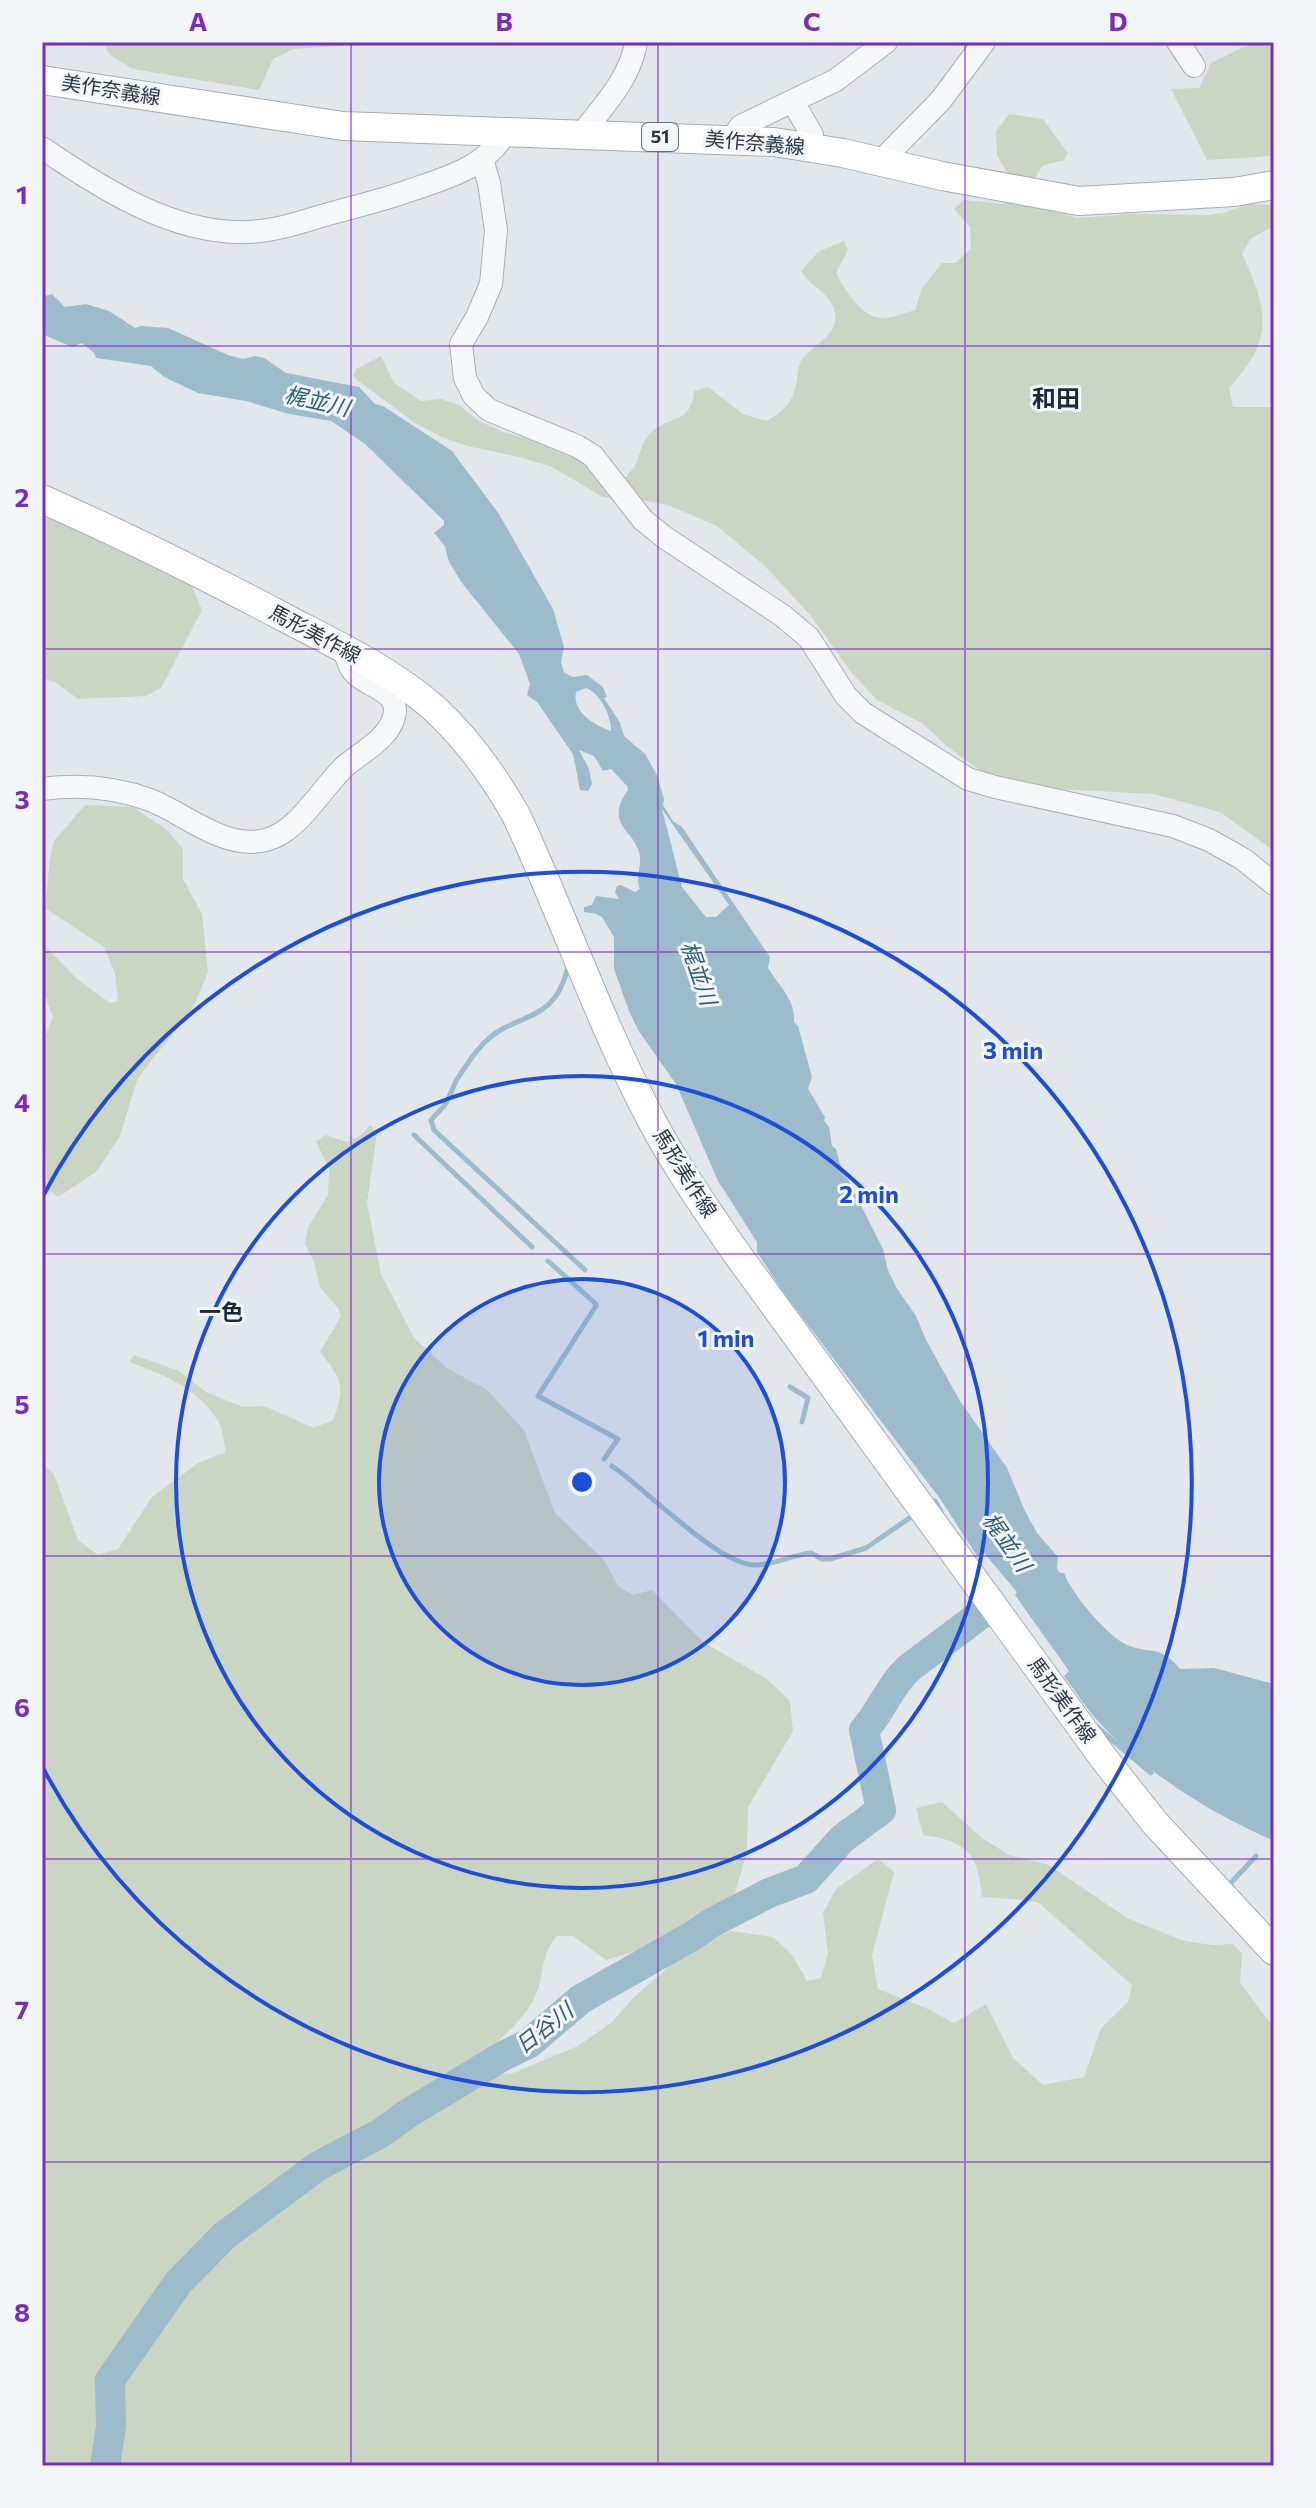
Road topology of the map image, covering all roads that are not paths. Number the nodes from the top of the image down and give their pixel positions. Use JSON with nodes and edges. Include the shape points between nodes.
{"nodes":[{"id":1,"x":636,"y":42,"type":"edge"},
{"id":2,"x":886,"y":42,"type":"edge"},
{"id":3,"x":984,"y":42,"type":"edge"},
{"id":4,"x":1178,"y":42,"type":"edge"},
{"id":5,"x":1194,"y":66,"type":"dead end"},
{"id":6,"x":42,"y":80,"type":"edge"},
{"id":7,"x":793,"y":102,"type":"junction"},
{"id":8,"x":505,"y":133,"type":"junction"},
{"id":9,"x":581,"y":135,"type":"junction"},
{"id":10,"x":731,"y":139,"type":"junction"},
{"id":11,"x":811,"y":147,"type":"junction"},
{"id":12,"x":42,"y":148,"type":"edge"},
{"id":13,"x":482,"y":159,"type":"junction"},
{"id":14,"x":886,"y":163,"type":"junction"},
{"id":15,"x":1274,"y":185,"type":"edge"},
{"id":16,"x":42,"y":499,"type":"edge"},
{"id":17,"x":344,"y":648,"type":"junction"},
{"id":18,"x":42,"y":789,"type":"edge"},
{"id":19,"x":1274,"y":884,"type":"edge"},
{"id":20,"x":1274,"y":1951,"type":"edge"}],
"edges":[{"from":1,"to":9,"type":"street","via":[[624,78]]},
{"from":2,"to":7,"type":"street","via":[[836,80]]},
{"from":3,"to":14,"type":"street","via":[[941,100],[888,154]]},
{"from":4,"to":5,"type":"street"},
{"from":6,"to":8,"type":"main road","name":"美作奈義線","number":"51","via":[[343,126]]},
{"from":7,"to":10,"type":"street","via":[[741,126]]},
{"from":7,"to":11,"type":"street","via":[[812,135]]},
{"from":8,"to":9,"type":"main road","name":"美作奈義線","number":"51"},
{"from":8,"to":13,"type":"street"},
{"from":9,"to":10,"type":"main road","name":"美作奈義線","number":"51"},
{"from":10,"to":11,"type":"main road","name":"美作奈義線","number":"51"},
{"from":11,"to":14,"type":"main road","name":"美作奈義線","number":"51"},
{"from":12,"to":13,"type":"street","via":[[125,199],[174,220],[247,232],[280,228],[399,194]]},
{"from":13,"to":19,"type":"street","via":[[496,230],[494,265],[491,284],[461,344],[465,378],[481,403],[593,456],[643,520],[783,616],[809,638],[863,713],[946,766],[995,787],[1173,826],[1243,859]]},
{"from":14,"to":15,"type":"main road","name":"美作奈義線","number":"51","via":[[1079,201]]},
{"from":16,"to":17,"type":"main road","name":"馬形美作線"},
{"from":17,"to":18,"type":"street","via":[[354,673],[393,703],[391,724],[280,834],[263,841],[223,837],[151,801],[99,786]]},
{"from":17,"to":20,"type":"main road","name":"馬形美作線","via":[[434,709],[497,782],[535,855],[618,1051],[684,1177],[1105,1760],[1155,1823]]}]}
